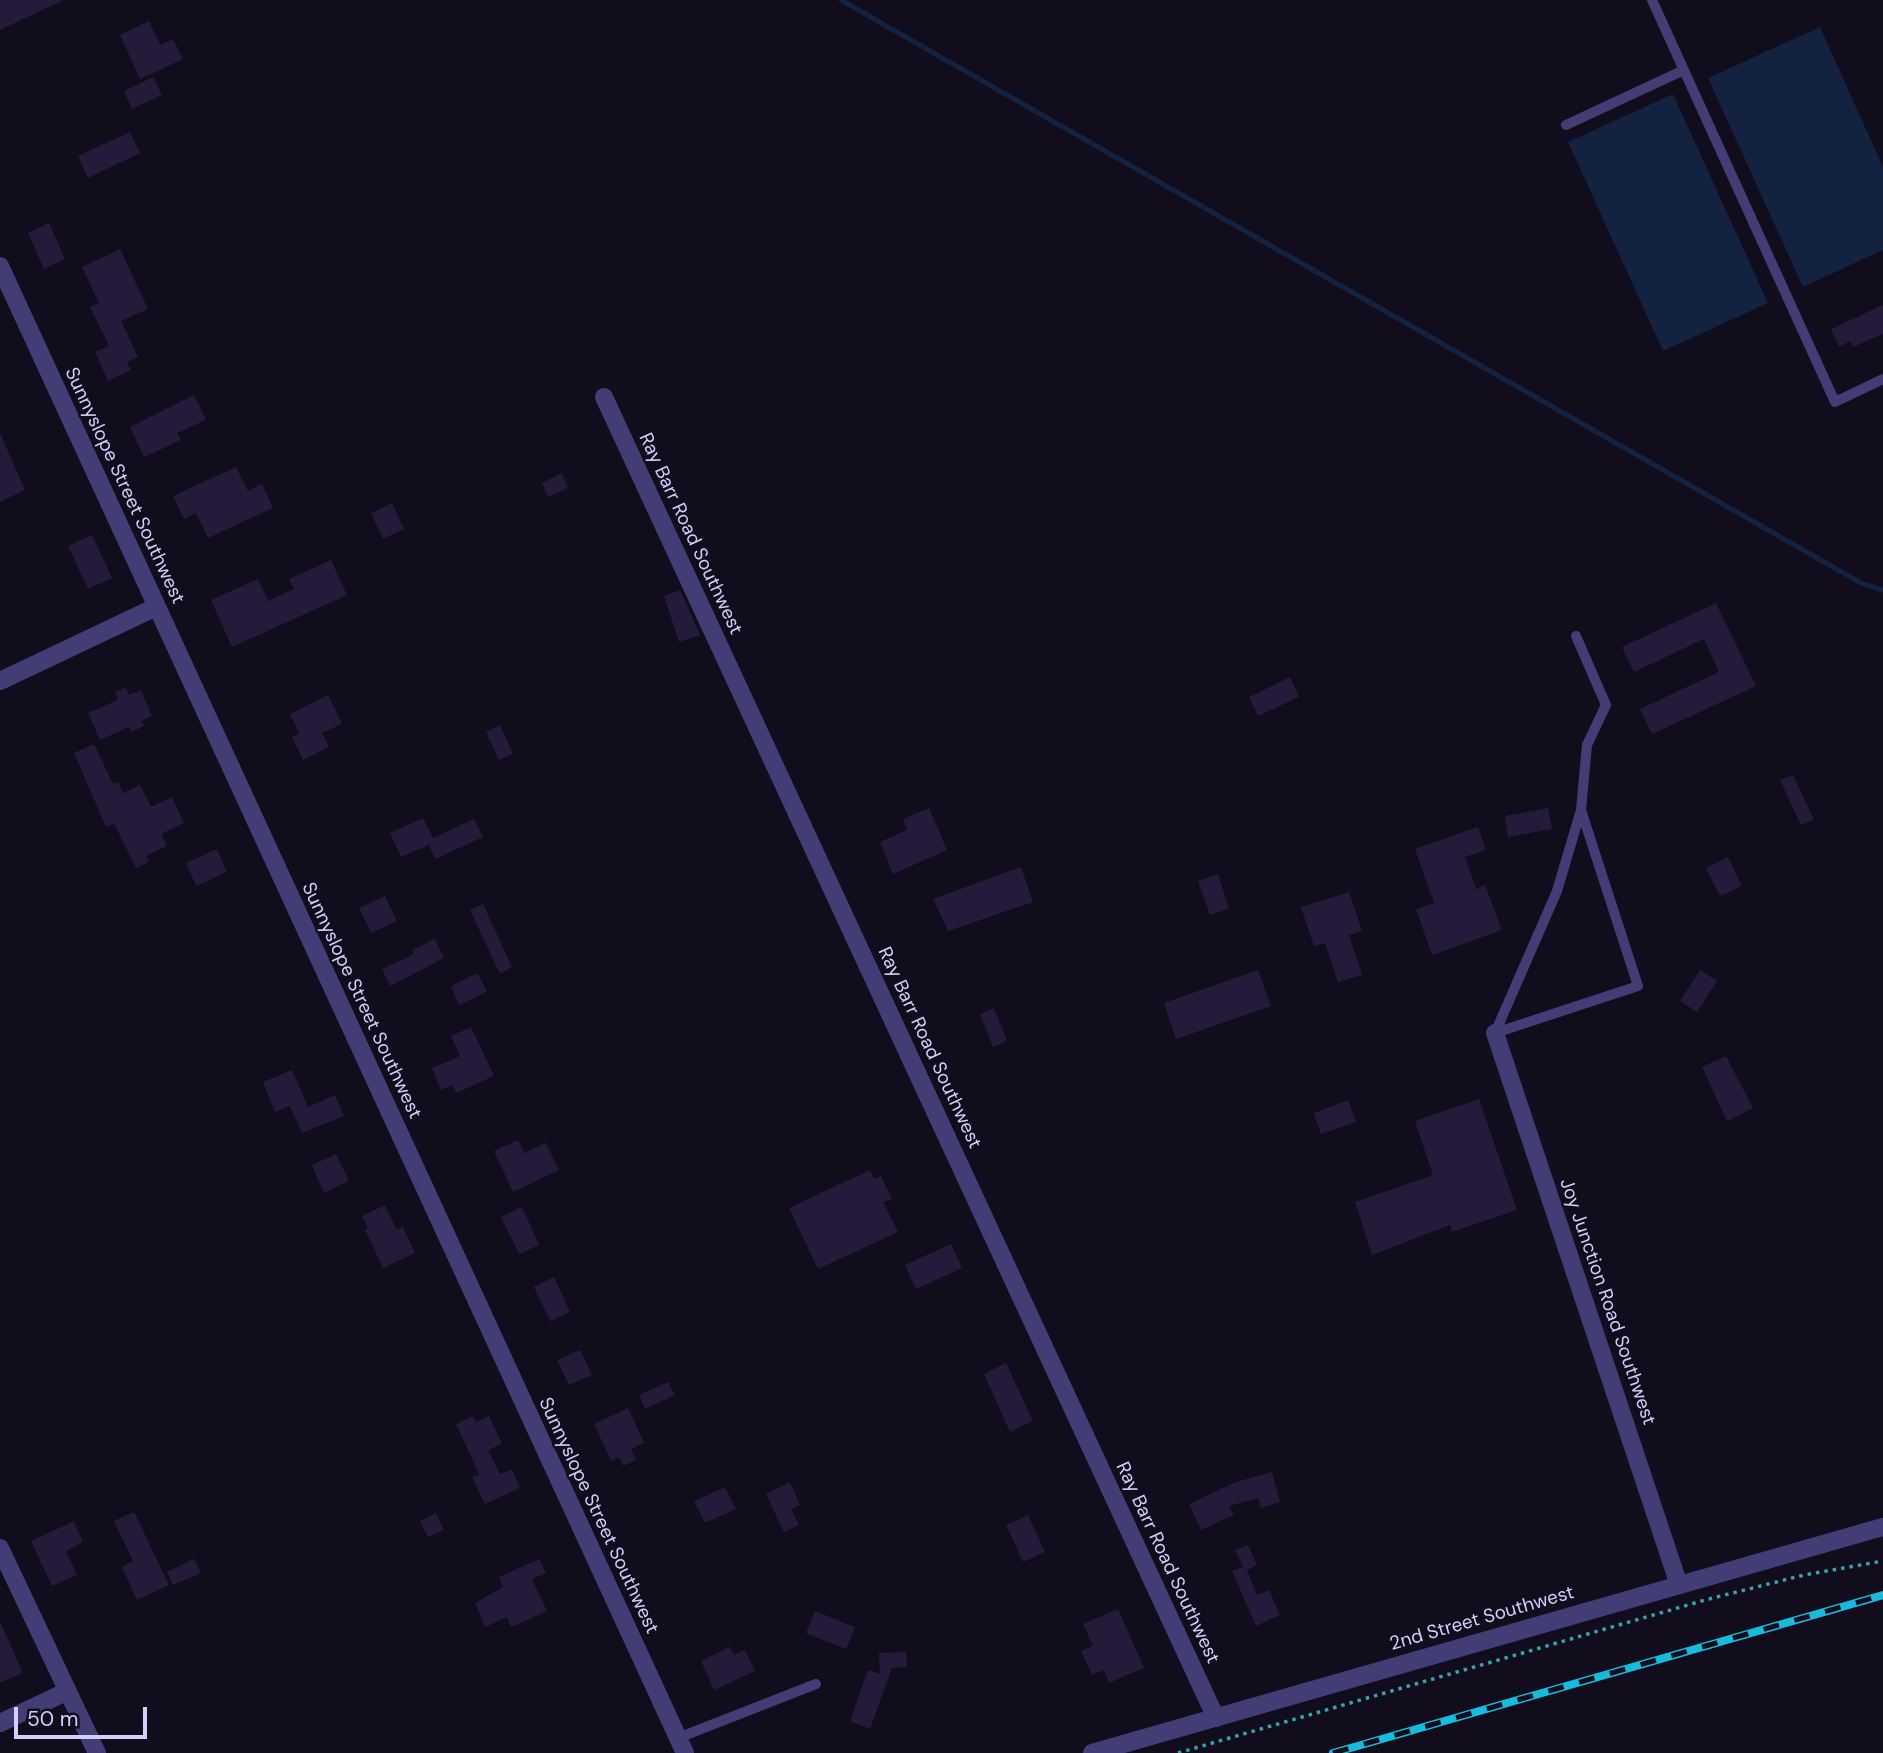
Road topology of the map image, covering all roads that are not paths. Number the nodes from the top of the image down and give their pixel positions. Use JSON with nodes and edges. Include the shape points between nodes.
{"nodes":[{"id":1,"x":1652,"y":0,"type":"edge"},
{"id":2,"x":1684,"y":70,"type":"junction"},
{"id":3,"x":1566,"y":125,"type":"dead end"},
{"id":4,"x":0,"y":266,"type":"edge"},
{"id":5,"x":1883,"y":380,"type":"edge"},
{"id":6,"x":604,"y":397,"type":"dead end"},
{"id":7,"x":156,"y":607,"type":"junction"},
{"id":8,"x":1576,"y":636,"type":"dead end"},
{"id":9,"x":0,"y":681,"type":"edge"},
{"id":10,"x":1581,"y":810,"type":"junction"},
{"id":11,"x":1495,"y":1033,"type":"junction"},
{"id":12,"x":1883,"y":1527,"type":"edge"},
{"id":13,"x":0,"y":1548,"type":"edge"},
{"id":14,"x":1679,"y":1585,"type":"junction"},
{"id":15,"x":816,"y":1684,"type":"dead end"},
{"id":16,"x":68,"y":1691,"type":"junction"},
{"id":17,"x":1216,"y":1718,"type":"junction"},
{"id":18,"x":0,"y":1723,"type":"edge"},
{"id":19,"x":681,"y":1745,"type":"edge"},
{"id":20,"x":97,"y":1753,"type":"edge"},
{"id":21,"x":1092,"y":1753,"type":"edge"}],
"edges":[{"from":1,"to":2,"type":"lane"},
{"from":2,"to":3,"type":"lane"},
{"from":2,"to":5,"type":"lane","via":[[1835,402]]},
{"from":4,"to":7,"type":"street","name":"Sunnyslope Street Southwest"},
{"from":6,"to":17,"type":"street","name":"Ray Barr Road Southwest"},
{"from":7,"to":9,"type":"street"},
{"from":7,"to":19,"type":"street","name":"Sunnyslope Street Southwest"},
{"from":8,"to":10,"type":"lane","via":[[1606,705],[1587,745]]},
{"from":10,"to":11,"type":"lane","via":[[1557,891]]},
{"from":10,"to":11,"type":"lane","via":[[1638,986]]},
{"from":11,"to":14,"type":"street","name":"Joy Junction Road Southwest"},
{"from":12,"to":14,"type":"street","name":"2nd Street Southwest"},
{"from":13,"to":16,"type":"street"},
{"from":14,"to":17,"type":"street","name":"2nd Street Southwest"},
{"from":15,"to":19,"type":"lane"},
{"from":16,"to":18,"type":"street"},
{"from":16,"to":20,"type":"street"},
{"from":17,"to":21,"type":"street","name":"2nd Street Southwest"}]}
